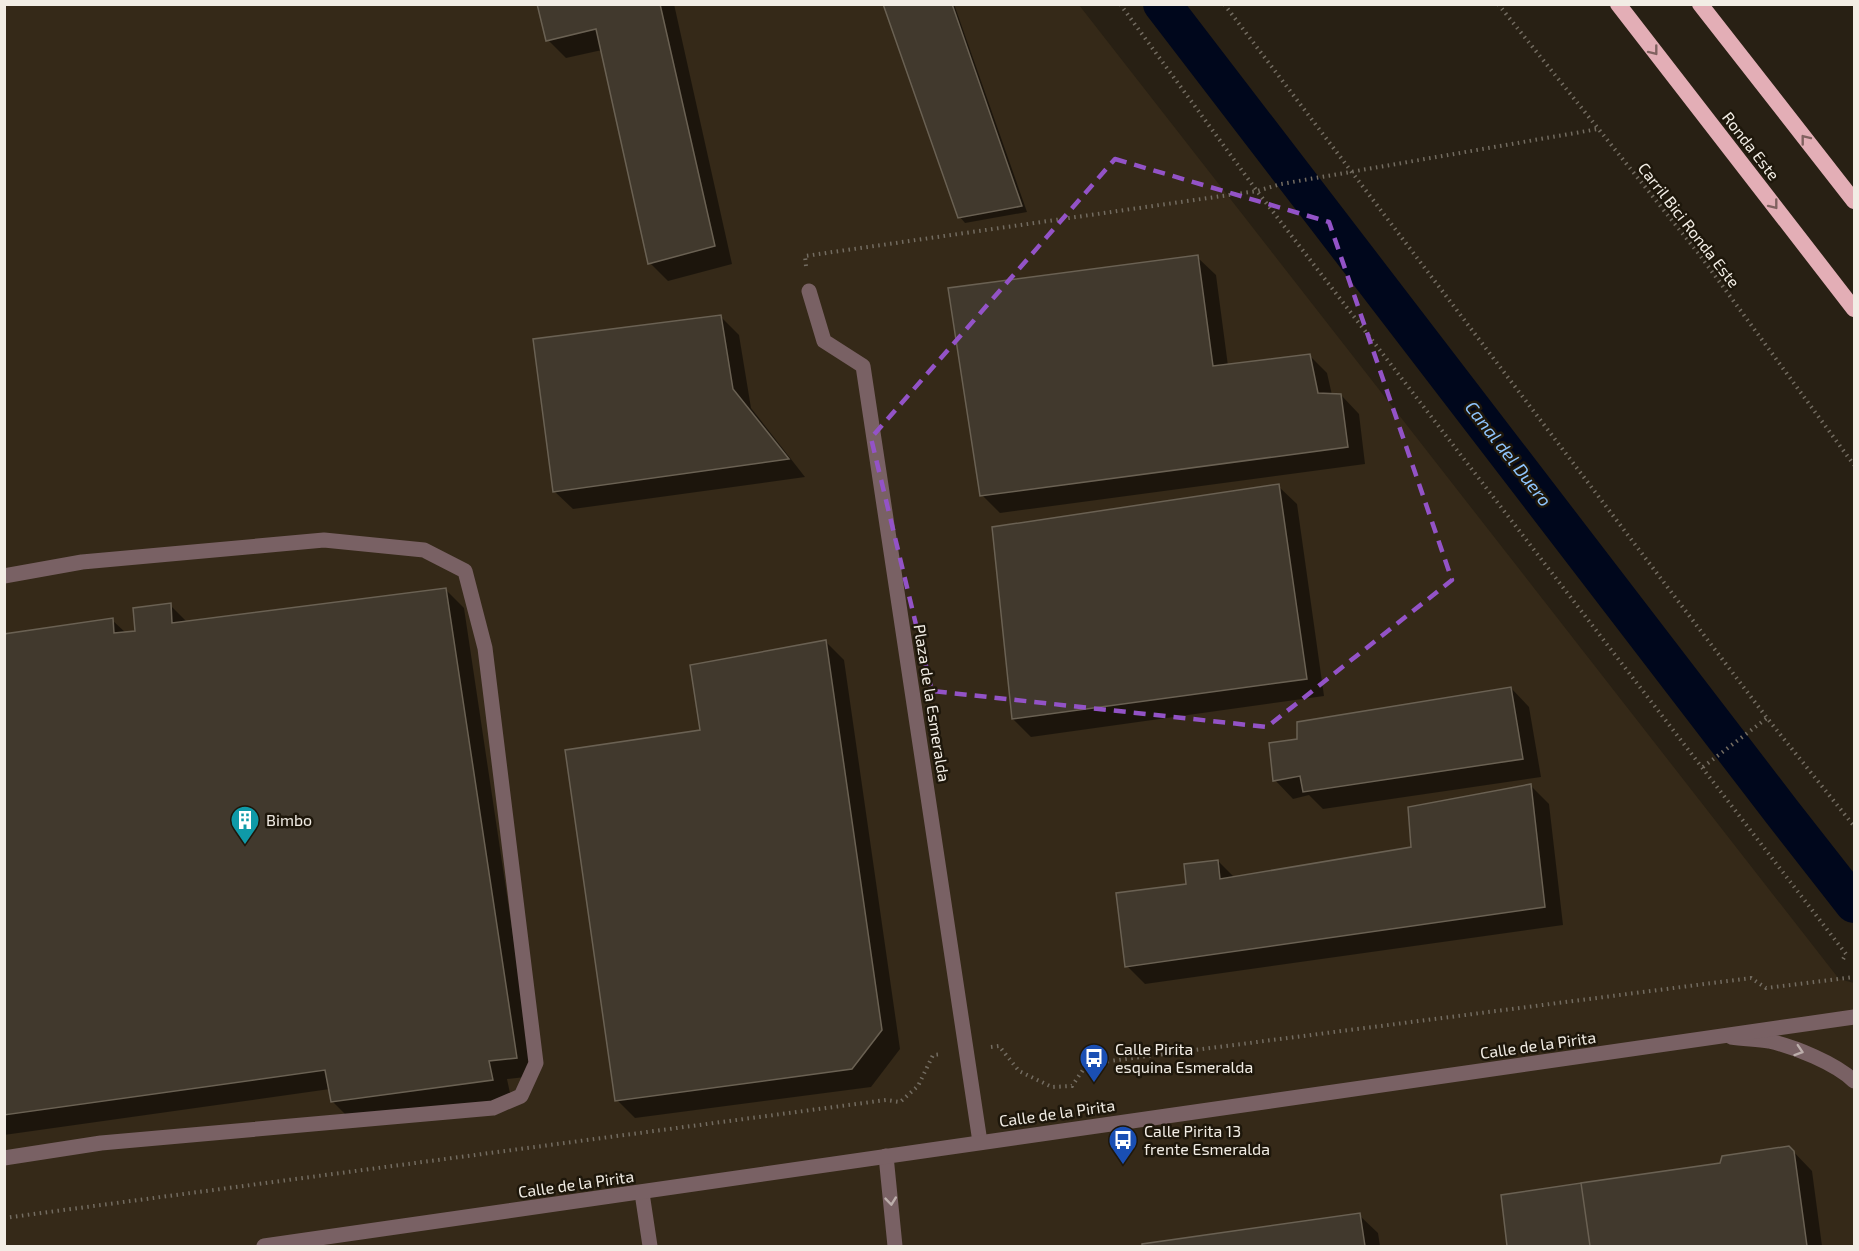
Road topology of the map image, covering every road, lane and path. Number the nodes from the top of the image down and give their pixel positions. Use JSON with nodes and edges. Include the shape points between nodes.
{"nodes":[{"id":1,"x":1120,"y":4,"type":"edge"},
{"id":2,"x":1224,"y":4,"type":"edge"},
{"id":3,"x":1498,"y":4,"type":"edge"},
{"id":4,"x":1618,"y":4,"type":"edge"},
{"id":5,"x":1700,"y":4,"type":"edge"},
{"id":6,"x":1598,"y":129,"type":"junction"},
{"id":7,"x":1354,"y":173,"type":"junction"},
{"id":8,"x":1257,"y":191,"type":"junction"},
{"id":9,"x":1854,"y":201,"type":"edge"},
{"id":10,"x":810,"y":291,"type":"joint"},
{"id":11,"x":1854,"y":309,"type":"edge"},
{"id":12,"x":1854,"y":465,"type":"edge"},
{"id":13,"x":4,"y":576,"type":"edge"},
{"id":14,"x":1767,"y":718,"type":"junction"},
{"id":15,"x":1703,"y":767,"type":"junction"},
{"id":16,"x":1854,"y":826,"type":"edge"},
{"id":17,"x":1841,"y":963,"type":"dead end"},
{"id":18,"x":1854,"y":977,"type":"edge"},
{"id":19,"x":1854,"y":1017,"type":"edge"},
{"id":20,"x":1722,"y":1036,"type":"junction"},
{"id":21,"x":999,"y":1046,"type":"dead end"},
{"id":22,"x":933,"y":1055,"type":"dead end"},
{"id":23,"x":1854,"y":1081,"type":"edge"},
{"id":24,"x":981,"y":1142,"type":"junction"},
{"id":25,"x":886,"y":1156,"type":"junction"},
{"id":26,"x":4,"y":1158,"type":"edge"},
{"id":27,"x":642,"y":1193,"type":"junction"},
{"id":28,"x":4,"y":1218,"type":"edge"},
{"id":29,"x":264,"y":1246,"type":"edge"},
{"id":30,"x":650,"y":1246,"type":"edge"},
{"id":31,"x":895,"y":1246,"type":"edge"}],
"edges":[{"from":1,"to":8,"type":"path"},
{"from":2,"to":7,"type":"path"},
{"from":3,"to":6,"type":"path","name":"Carril Bici Ronda Este"},
{"from":4,"to":11,"type":"highway","name":"Ronda Este","one_way":true},
{"from":9,"to":5,"type":"highway","one_way":true},
{"from":6,"to":7,"type":"path"},
{"from":6,"to":12,"type":"path","name":"Carril Bici Ronda Este","via":[[1699,254]]},
{"from":7,"to":8,"type":"path"},
{"from":7,"to":14,"type":"path"},
{"from":8,"to":10,"type":"path","via":[[805,256]]},
{"from":8,"to":15,"type":"path"},
{"from":10,"to":24,"type":"street","name":"Plaza de la Esmeralda","via":[[824,341],[863,366]]},
{"from":13,"to":26,"type":"street","via":[[82,562],[324,540],[424,550],[465,571],[485,648],[536,1063],[521,1096],[493,1108],[101,1143]]},
{"from":14,"to":15,"type":"path"},
{"from":14,"to":16,"type":"path"},
{"from":15,"to":17,"type":"path","via":[[1846,954]]},
{"from":18,"to":21,"type":"path","via":[[1766,988],[1752,978],[1086,1064],[1072,1086],[1052,1087],[1019,1071]]},
{"from":19,"to":20,"type":"street","name":"Calle de la Pirita"},
{"from":20,"to":23,"type":"street","one_way":true,"via":[[1769,1041],[1812,1055]]},
{"from":20,"to":24,"type":"street","name":"Calle de la Pirita"},
{"from":22,"to":28,"type":"path","via":[[918,1086],[900,1102],[886,1100]]},
{"from":24,"to":25,"type":"street","name":"Calle de la Pirita"},
{"from":25,"to":27,"type":"street","name":"Calle de la Pirita"},
{"from":25,"to":31,"type":"street","one_way":true},
{"from":27,"to":29,"type":"street","name":"Calle de la Pirita"},
{"from":27,"to":30,"type":"street"}]}
